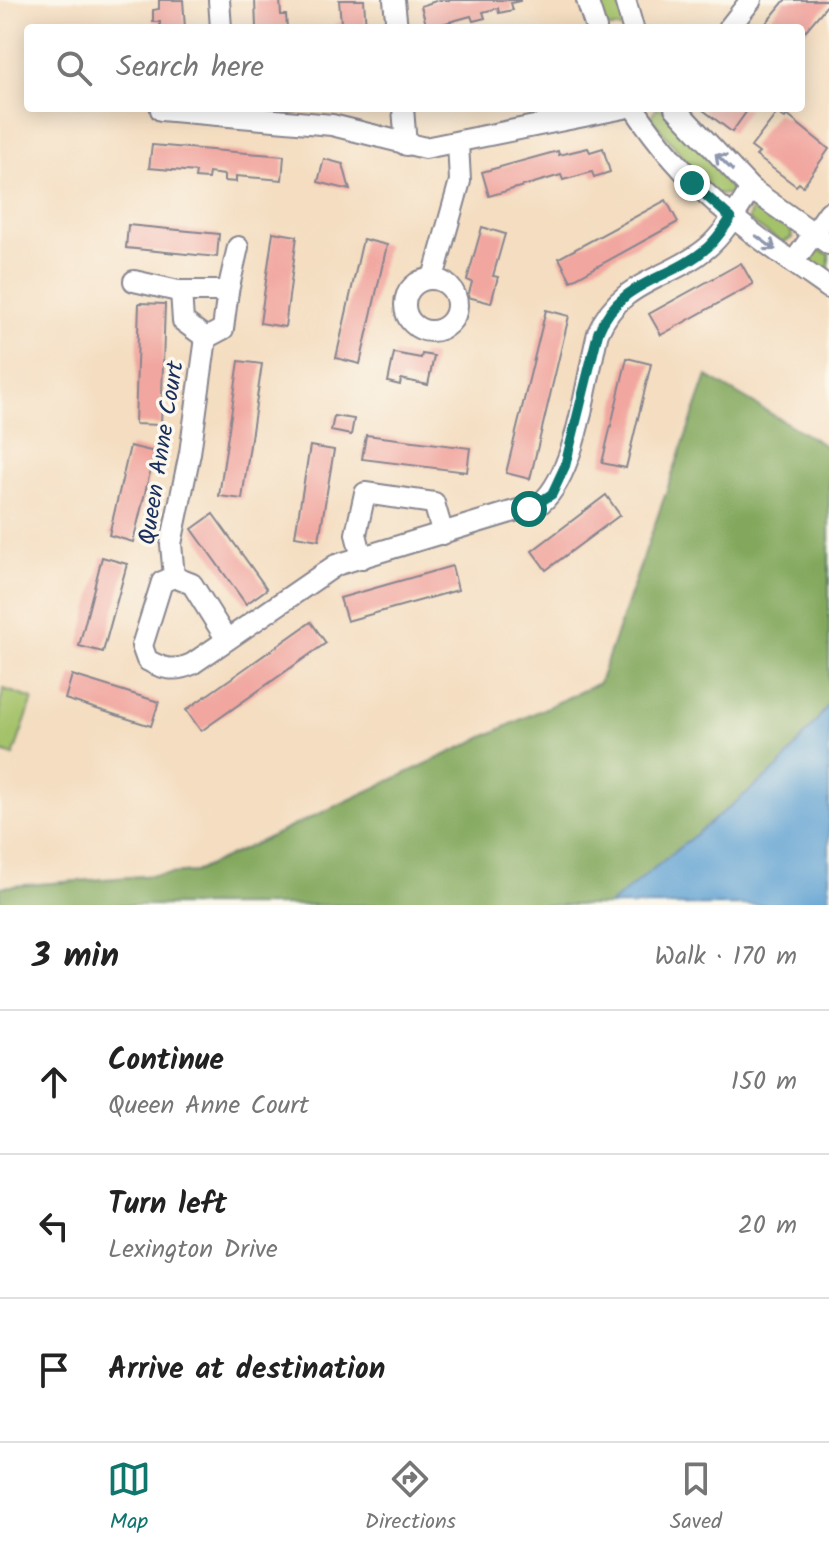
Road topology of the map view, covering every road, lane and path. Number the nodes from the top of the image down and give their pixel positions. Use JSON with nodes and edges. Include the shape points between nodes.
{"nodes":[{"id":1,"x":219,"y":0,"type":"edge"},
{"id":2,"x":394,"y":0,"type":"edge"},
{"id":3,"x":587,"y":0,"type":"edge"},
{"id":4,"x":625,"y":0,"type":"edge"},
{"id":5,"x":751,"y":0,"type":"edge"},
{"id":6,"x":221,"y":24,"type":"edge"},
{"id":7,"x":397,"y":24,"type":"edge"},
{"id":8,"x":595,"y":24,"type":"edge"},
{"id":9,"x":632,"y":24,"type":"edge"},
{"id":10,"x":732,"y":24,"type":"edge"},
{"id":11,"x":225,"y":112,"type":"edge"},
{"id":12,"x":403,"y":112,"type":"edge"},
{"id":13,"x":610,"y":112,"type":"edge"},
{"id":14,"x":637,"y":112,"type":"edge"},
{"id":15,"x":679,"y":112,"type":"edge"},
{"id":16,"x":458,"y":143,"type":"junction"},
{"id":17,"x":406,"y":145,"type":"junction"},
{"id":18,"x":751,"y":189,"type":"junction"},
{"id":19,"x":829,"y":212,"type":"edge"},
{"id":20,"x":731,"y":218,"type":"junction"},
{"id":21,"x":822,"y":239,"type":"edge"},
{"id":22,"x":238,"y":247,"type":"dead end"},
{"id":23,"x":793,"y":263,"type":"junction"},
{"id":24,"x":433,"y":278,"type":"dead end"},
{"id":25,"x":134,"y":281,"type":"dead end"},
{"id":26,"x":829,"y":288,"type":"edge"},
{"id":27,"x":181,"y":291,"type":"junction"},
{"id":28,"x":228,"y":291,"type":"junction"},
{"id":29,"x":206,"y":338,"type":"junction"},
{"id":30,"x":443,"y":534,"type":"junction"},
{"id":31,"x":362,"y":558,"type":"junction"},
{"id":32,"x":174,"y":577,"type":"junction"},
{"id":33,"x":227,"y":640,"type":"junction"}],
"edges":[{"from":1,"to":6,"type":"street"},
{"from":2,"to":7,"type":"street"},
{"from":3,"to":8,"type":"street"},
{"from":4,"to":9,"type":"street"},
{"from":5,"to":10,"type":"street"},
{"from":11,"to":17,"type":"street","via":[[358,128]]},
{"from":12,"to":17,"type":"street"},
{"from":13,"to":16,"type":"street"},
{"from":14,"to":20,"type":"street","via":[[677,166]]},
{"from":18,"to":15,"type":"street","one_way":true},
{"from":16,"to":17,"type":"street"},
{"from":16,"to":24,"type":"street","via":[[460,181]]},
{"from":18,"to":20,"type":"street","name":"Queen Anne Court"},
{"from":18,"to":21,"type":"street"},
{"from":19,"to":21,"type":"street"},
{"from":20,"to":23,"type":"street","one_way":true},
{"from":20,"to":30,"type":"street","name":"Queen Anne Court","via":[[706,249],[626,293],[606,313],[565,466],[552,494],[529,509]]},
{"from":21,"to":23,"type":"street"},
{"from":22,"to":28,"type":"street","name":"Queen Anne Court"},
{"from":23,"to":26,"type":"street"},
{"from":25,"to":27,"type":"street"},
{"from":27,"to":28,"type":"street"},
{"from":27,"to":29,"type":"street","name":"Queen Anne Court","via":[[183,321]]},
{"from":28,"to":29,"type":"street","name":"Queen Anne Court","via":[[223,329]]},
{"from":29,"to":32,"type":"street","name":"Queen Anne Court","via":[[171,544]]},
{"from":30,"to":31,"type":"street","name":"Queen Anne Court"},
{"from":30,"to":31,"type":"street","via":[[434,503],[365,493],[356,534]]},
{"from":31,"to":33,"type":"street","name":"Queen Anne Court","via":[[336,565]]},
{"from":32,"to":33,"type":"street","name":"Queen Anne Court","via":[[192,584]]},
{"from":32,"to":33,"type":"street","name":"Queen Anne Court","via":[[156,592],[142,646],[147,660],[162,669],[180,670]]}]}
